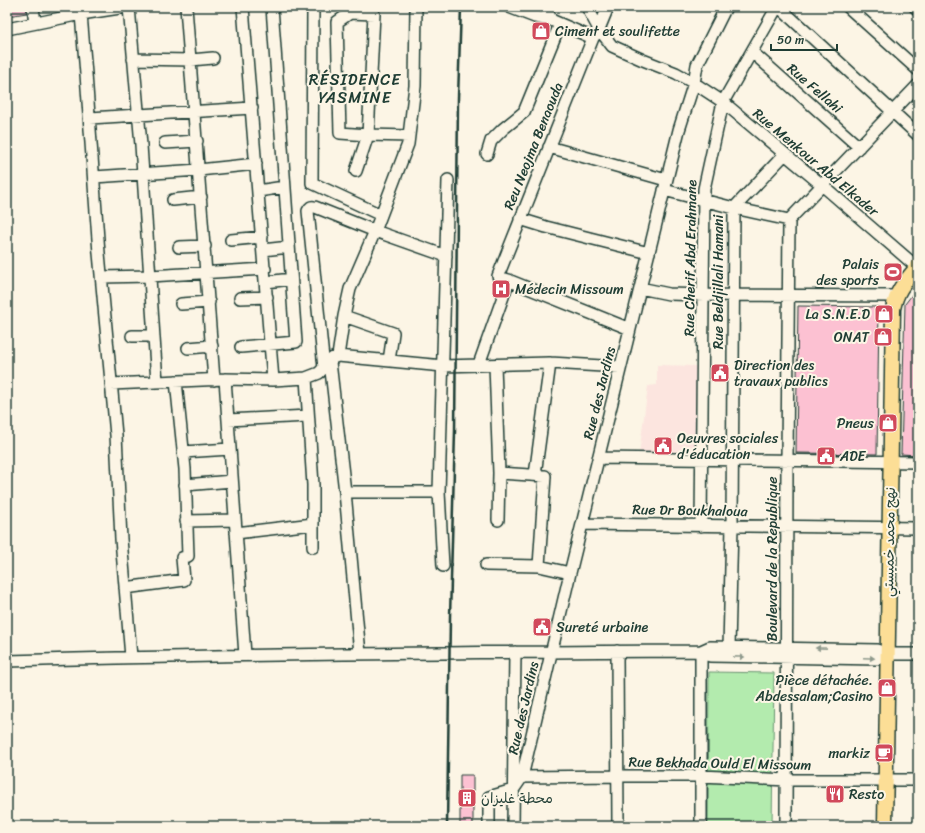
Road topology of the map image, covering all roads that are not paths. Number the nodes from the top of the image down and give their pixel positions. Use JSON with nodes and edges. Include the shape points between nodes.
{"nodes":[{"id":1,"x":33,"y":7,"type":"edge"},
{"id":2,"x":128,"y":7,"type":"edge"},
{"id":3,"x":186,"y":7,"type":"edge"},
{"id":4,"x":243,"y":7,"type":"edge"},
{"id":5,"x":272,"y":7,"type":"edge"},
{"id":6,"x":313,"y":7,"type":"edge"},
{"id":7,"x":416,"y":7,"type":"edge"},
{"id":8,"x":509,"y":7,"type":"edge"},
{"id":9,"x":546,"y":7,"type":"edge"},
{"id":10,"x":587,"y":7,"type":"edge"},
{"id":11,"x":608,"y":7,"type":"edge"},
{"id":12,"x":726,"y":7,"type":"edge"},
{"id":13,"x":778,"y":7,"type":"edge"},
{"id":14,"x":848,"y":7,"type":"edge"},
{"id":15,"x":915,"y":7,"type":"edge"},
{"id":16,"x":103,"y":9,"type":"edge"},
{"id":17,"x":349,"y":10,"type":"edge"},
{"id":18,"x":918,"y":10,"type":"edge"},
{"id":19,"x":73,"y":12,"type":"edge"},
{"id":20,"x":533,"y":12,"type":"edge"},
{"id":21,"x":555,"y":22,"type":"junction"},
{"id":22,"x":35,"y":23,"type":"junction"},
{"id":23,"x":7,"y":29,"type":"edge"},
{"id":24,"x":596,"y":34,"type":"junction"},
{"id":25,"x":752,"y":52,"type":"junction"},
{"id":26,"x":133,"y":58,"type":"junction"},
{"id":27,"x":213,"y":58,"type":"dead end"},
{"id":28,"x":190,"y":60,"type":"junction"},
{"id":29,"x":918,"y":70,"type":"edge"},
{"id":30,"x":694,"y":83,"type":"junction"},
{"id":31,"x":918,"y":86,"type":"edge"},
{"id":32,"x":723,"y":102,"type":"junction"},
{"id":33,"x":252,"y":108,"type":"junction"},
{"id":34,"x":194,"y":112,"type":"junction"},
{"id":35,"x":893,"y":112,"type":"junction"},
{"id":36,"x":138,"y":115,"type":"junction"},
{"id":37,"x":90,"y":118,"type":"junction"},
{"id":38,"x":368,"y":135,"type":"junction"},
{"id":39,"x":918,"y":135,"type":"edge"},
{"id":40,"x":409,"y":136,"type":"junction"},
{"id":41,"x":197,"y":141,"type":"junction"},
{"id":42,"x":165,"y":143,"type":"dead end"},
{"id":43,"x":549,"y":147,"type":"junction"},
{"id":44,"x":859,"y":147,"type":"junction"},
{"id":45,"x":487,"y":154,"type":"dead end"},
{"id":46,"x":785,"y":154,"type":"junction"},
{"id":47,"x":256,"y":164,"type":"junction"},
{"id":48,"x":199,"y":170,"type":"junction"},
{"id":49,"x":356,"y":171,"type":"dead end"},
{"id":50,"x":143,"y":174,"type":"junction"},
{"id":51,"x":94,"y":177,"type":"junction"},
{"id":52,"x":448,"y":180,"type":"dead end"},
{"id":53,"x":665,"y":185,"type":"junction"},
{"id":54,"x":822,"y":185,"type":"junction"},
{"id":55,"x":284,"y":187,"type":"junction"},
{"id":56,"x":258,"y":191,"type":"junction"},
{"id":57,"x":201,"y":198,"type":"junction"},
{"id":58,"x":172,"y":200,"type":"dead end"},
{"id":59,"x":704,"y":200,"type":"junction"},
{"id":60,"x":734,"y":208,"type":"junction"},
{"id":61,"x":381,"y":216,"type":"junction"},
{"id":62,"x":520,"y":219,"type":"junction"},
{"id":63,"x":790,"y":220,"type":"junction"},
{"id":64,"x":375,"y":231,"type":"junction"},
{"id":65,"x":262,"y":237,"type":"junction"},
{"id":66,"x":231,"y":240,"type":"dead end"},
{"id":67,"x":205,"y":246,"type":"junction"},
{"id":68,"x":179,"y":247,"type":"dead end"},
{"id":69,"x":289,"y":247,"type":"junction"},
{"id":70,"x":263,"y":250,"type":"junction"},
{"id":71,"x":649,"y":253,"type":"junction"},
{"id":72,"x":446,"y":256,"type":"junction"},
{"id":73,"x":918,"y":267,"type":"edge"},
{"id":74,"x":264,"y":269,"type":"junction"},
{"id":75,"x":207,"y":273,"type":"junction"},
{"id":76,"x":150,"y":276,"type":"junction"},
{"id":77,"x":102,"y":277,"type":"junction"},
{"id":78,"x":291,"y":279,"type":"junction"},
{"id":79,"x":509,"y":280,"type":"junction"},
{"id":80,"x":266,"y":282,"type":"junction"},
{"id":81,"x":640,"y":288,"type":"junction"},
{"id":82,"x":704,"y":295,"type":"junction"},
{"id":83,"x":733,"y":296,"type":"junction"},
{"id":84,"x":789,"y":296,"type":"junction"},
{"id":85,"x":896,"y":296,"type":"junction"},
{"id":86,"x":267,"y":297,"type":"junction"},
{"id":87,"x":240,"y":298,"type":"dead end"},
{"id":88,"x":209,"y":302,"type":"junction"},
{"id":89,"x":181,"y":304,"type":"dead end"},
{"id":90,"x":344,"y":316,"type":"junction"},
{"id":91,"x":630,"y":329,"type":"junction"},
{"id":92,"x":132,"y":336,"type":"dead end"},
{"id":93,"x":154,"y":336,"type":"junction"},
{"id":94,"x":271,"y":345,"type":"junction"},
{"id":95,"x":212,"y":346,"type":"junction"},
{"id":96,"x":241,"y":347,"type":"dead end"},
{"id":97,"x":188,"y":348,"type":"dead end"},
{"id":98,"x":389,"y":361,"type":"junction"},
{"id":99,"x":331,"y":362,"type":"junction"},
{"id":100,"x":550,"y":363,"type":"junction"},
{"id":101,"x":479,"y":364,"type":"junction"},
{"id":102,"x":494,"y":365,"type":"junction"},
{"id":103,"x":443,"y":366,"type":"junction"},
{"id":104,"x":620,"y":367,"type":"junction"},
{"id":105,"x":306,"y":378,"type":"junction"},
{"id":106,"x":220,"y":379,"type":"junction"},
{"id":107,"x":273,"y":380,"type":"junction"},
{"id":108,"x":176,"y":381,"type":"junction"},
{"id":109,"x":157,"y":382,"type":"junction"},
{"id":110,"x":111,"y":384,"type":"junction"},
{"id":111,"x":308,"y":416,"type":"junction"},
{"id":112,"x":228,"y":420,"type":"junction"},
{"id":113,"x":230,"y":449,"type":"junction"},
{"id":114,"x":183,"y":452,"type":"junction"},
{"id":115,"x":598,"y":458,"type":"junction"},
{"id":116,"x":702,"y":459,"type":"junction"},
{"id":117,"x":732,"y":460,"type":"junction"},
{"id":118,"x":787,"y":460,"type":"junction"},
{"id":119,"x":890,"y":462,"type":"junction"},
{"id":120,"x":918,"y":462,"type":"edge"},
{"id":121,"x":499,"y":473,"type":"junction"},
{"id":122,"x":535,"y":475,"type":"junction"},
{"id":123,"x":232,"y":481,"type":"junction"},
{"id":124,"x":185,"y":485,"type":"junction"},
{"id":125,"x":345,"y":492,"type":"junction"},
{"id":126,"x":439,"y":492,"type":"junction"},
{"id":127,"x":235,"y":520,"type":"junction"},
{"id":128,"x":498,"y":520,"type":"dead end"},
{"id":129,"x":186,"y":521,"type":"junction"},
{"id":130,"x":313,"y":524,"type":"junction"},
{"id":131,"x":582,"y":524,"type":"junction"},
{"id":132,"x":701,"y":526,"type":"junction"},
{"id":133,"x":732,"y":526,"type":"junction"},
{"id":134,"x":786,"y":526,"type":"junction"},
{"id":135,"x":890,"y":528,"type":"junction"},
{"id":136,"x":918,"y":528,"type":"edge"},
{"id":137,"x":236,"y":533,"type":"junction"},
{"id":138,"x":313,"y":547,"type":"dead end"},
{"id":139,"x":486,"y":565,"type":"dead end"},
{"id":140,"x":443,"y":566,"type":"dead end"},
{"id":141,"x":539,"y":566,"type":"junction"},
{"id":142,"x":570,"y":573,"type":"junction"},
{"id":143,"x":125,"y":588,"type":"junction"},
{"id":144,"x":729,"y":647,"type":"junction"},
{"id":145,"x":617,"y":651,"type":"junction"},
{"id":146,"x":701,"y":651,"type":"junction"},
{"id":147,"x":515,"y":652,"type":"junction"},
{"id":148,"x":551,"y":652,"type":"junction"},
{"id":149,"x":786,"y":653,"type":"junction"},
{"id":150,"x":360,"y":654,"type":"junction"},
{"id":151,"x":887,"y":654,"type":"junction"},
{"id":152,"x":918,"y":654,"type":"edge"},
{"id":153,"x":245,"y":655,"type":"junction"},
{"id":154,"x":131,"y":657,"type":"junction"},
{"id":155,"x":7,"y":661,"type":"edge"},
{"id":156,"x":618,"y":776,"type":"junction"},
{"id":157,"x":701,"y":776,"type":"junction"},
{"id":158,"x":522,"y":777,"type":"junction"},
{"id":159,"x":787,"y":780,"type":"junction"},
{"id":160,"x":886,"y":780,"type":"junction"},
{"id":161,"x":918,"y":780,"type":"edge"},
{"id":162,"x":513,"y":790,"type":"junction"},
{"id":163,"x":489,"y":826,"type":"edge"},
{"id":164,"x":513,"y":826,"type":"edge"},
{"id":165,"x":618,"y":826,"type":"edge"},
{"id":166,"x":701,"y":826,"type":"edge"},
{"id":167,"x":786,"y":826,"type":"edge"},
{"id":168,"x":885,"y":826,"type":"edge"}],
"edges":[{"from":1,"to":22,"type":"street"},
{"from":2,"to":16,"type":"street"},
{"from":2,"to":26,"type":"street"},
{"from":3,"to":28,"type":"street"},
{"from":4,"to":33,"type":"street"},
{"from":5,"to":55,"type":"street"},
{"from":6,"to":61,"type":"street","via":[[312,183]]},
{"from":7,"to":40,"type":"street","via":[[415,86]]},
{"from":8,"to":20,"type":"street"},
{"from":9,"to":21,"type":"street"},
{"from":10,"to":24,"type":"street","name":"Rue Menkour Abd Elkader"},
{"from":11,"to":24,"type":"street","name":"Reu Neojma Benaouda"},
{"from":12,"to":30,"type":"street","name":"Rue des Jardins","via":[[697,65]]},
{"from":13,"to":25,"type":"street","name":"Rue Cherif Abd Erahmane"},
{"from":13,"to":35,"type":"street"},
{"from":14,"to":29,"type":"street"},
{"from":15,"to":18,"type":"street"},
{"from":16,"to":19,"type":"street"},
{"from":17,"to":38,"type":"street","via":[[374,14]]},
{"from":17,"to":38,"type":"street","via":[[337,22],[340,133]]},
{"from":19,"to":22,"type":"street"},
{"from":19,"to":37,"type":"street"},
{"from":20,"to":21,"type":"street"},
{"from":21,"to":24,"type":"street"},
{"from":21,"to":45,"type":"street","via":[[524,112],[491,141]]},
{"from":22,"to":23,"type":"street"},
{"from":24,"to":30,"type":"street","name":"Rue Menkour Abd Elkader","via":[[612,46]]},
{"from":24,"to":43,"type":"street","name":"Reu Neojma Benaouda"},
{"from":25,"to":32,"type":"street","name":"Rue Cherif Abd Erahmane"},
{"from":25,"to":44,"type":"street","name":"Rue Fellahi"},
{"from":26,"to":28,"type":"street"},
{"from":26,"to":36,"type":"street"},
{"from":27,"to":28,"type":"street"},
{"from":28,"to":34,"type":"street"},
{"from":30,"to":32,"type":"street","name":"Rue Menkour Abd Elkader"},
{"from":30,"to":53,"type":"street","name":"Rue des Jardins","via":[[678,130]]},
{"from":31,"to":35,"type":"street"},
{"from":32,"to":46,"type":"street","name":"Rue Menkour Abd Elkader"},
{"from":32,"to":59,"type":"street","name":"Rue Cherif Abd Erahmane","via":[[704,189]]},
{"from":33,"to":34,"type":"street"},
{"from":33,"to":47,"type":"street"},
{"from":34,"to":36,"type":"street"},
{"from":34,"to":41,"type":"street"},
{"from":35,"to":39,"type":"street"},
{"from":35,"to":44,"type":"street"},
{"from":36,"to":37,"type":"street"},
{"from":36,"to":50,"type":"street"},
{"from":37,"to":51,"type":"street"},
{"from":38,"to":40,"type":"street"},
{"from":38,"to":49,"type":"street"},
{"from":40,"to":61,"type":"street"},
{"from":41,"to":42,"type":"street"},
{"from":41,"to":48,"type":"street"},
{"from":43,"to":53,"type":"street"},
{"from":43,"to":62,"type":"street","name":"Reu Neojma Benaouda"},
{"from":44,"to":54,"type":"street"},
{"from":46,"to":54,"type":"street","name":"Rue Menkour Abd Elkader"},
{"from":46,"to":60,"type":"street","name":"Rue Beldjillali Hamani"},
{"from":47,"to":48,"type":"street"},
{"from":47,"to":56,"type":"street"},
{"from":48,"to":50,"type":"street"},
{"from":48,"to":57,"type":"street"},
{"from":50,"to":51,"type":"street"},
{"from":50,"to":76,"type":"street"},
{"from":51,"to":77,"type":"street"},
{"from":52,"to":72,"type":"street"},
{"from":53,"to":59,"type":"street"},
{"from":53,"to":71,"type":"street","name":"Rue des Jardins"},
{"from":54,"to":63,"type":"street"},
{"from":54,"to":73,"type":"street","name":"Rue Menkour Abd Elkader"},
{"from":55,"to":56,"type":"street"},
{"from":55,"to":69,"type":"street"},
{"from":56,"to":65,"type":"street"},
{"from":57,"to":58,"type":"street"},
{"from":57,"to":67,"type":"street"},
{"from":59,"to":60,"type":"street"},
{"from":59,"to":82,"type":"street","name":"Rue Cherif Abd Erahmane"},
{"from":60,"to":63,"type":"street"},
{"from":60,"to":83,"type":"street","name":"Rue Beldjillali Hamani"},
{"from":61,"to":64,"type":"street"},
{"from":62,"to":71,"type":"street"},
{"from":62,"to":79,"type":"street","name":"Reu Neojma Benaouda","via":[[498,276]]},
{"from":63,"to":84,"type":"street","name":"Boulevard de la Republique"},
{"from":64,"to":72,"type":"street"},
{"from":64,"to":90,"type":"street","via":[[350,289]]},
{"from":64,"to":99,"type":"street","via":[[312,206],[308,211]]},
{"from":65,"to":66,"type":"street"},
{"from":65,"to":70,"type":"street"},
{"from":67,"to":68,"type":"street"},
{"from":67,"to":75,"type":"street"},
{"from":69,"to":70,"type":"street"},
{"from":69,"to":78,"type":"street"},
{"from":70,"to":74,"type":"street"},
{"from":71,"to":81,"type":"street","name":"Rue des Jardins"},
{"from":72,"to":103,"type":"street"},
{"from":73,"to":85,"type":"main road","name":"نهج محمد خميستي"},
{"from":74,"to":75,"type":"street"},
{"from":74,"to":80,"type":"street"},
{"from":75,"to":76,"type":"street"},
{"from":75,"to":88,"type":"street"},
{"from":76,"to":77,"type":"street"},
{"from":76,"to":93,"type":"street"},
{"from":77,"to":110,"type":"street"},
{"from":78,"to":80,"type":"street"},
{"from":78,"to":94,"type":"street","via":[[296,342]]},
{"from":79,"to":91,"type":"street"},
{"from":79,"to":101,"type":"street"},
{"from":80,"to":86,"type":"street"},
{"from":81,"to":82,"type":"street","via":[[669,294]]},
{"from":81,"to":91,"type":"street","name":"Rue des Jardins"},
{"from":82,"to":83,"type":"street"},
{"from":82,"to":116,"type":"street","name":"Rue Cherif Abd Erahmane"},
{"from":83,"to":84,"type":"street"},
{"from":83,"to":117,"type":"street","name":"Rue Beldjillali Hamani"},
{"from":84,"to":85,"type":"street"},
{"from":84,"to":118,"type":"street","name":"Boulevard de la Republique"},
{"from":85,"to":119,"type":"main road","name":"نهج محمد خميستي","via":[[893,309]]},
{"from":86,"to":87,"type":"street"},
{"from":86,"to":94,"type":"street"},
{"from":88,"to":89,"type":"street"},
{"from":88,"to":95,"type":"street"},
{"from":90,"to":98,"type":"street","via":[[393,333]]},
{"from":90,"to":99,"type":"street"},
{"from":91,"to":104,"type":"street","name":"Rue des Jardins"},
{"from":92,"to":93,"type":"street"},
{"from":93,"to":109,"type":"street"},
{"from":94,"to":96,"type":"street"},
{"from":94,"to":107,"type":"street"},
{"from":95,"to":97,"type":"street"},
{"from":95,"to":106,"type":"street"},
{"from":98,"to":99,"type":"street"},
{"from":98,"to":103,"type":"street"},
{"from":99,"to":105,"type":"street","via":[[319,373]]},
{"from":99,"to":125,"type":"street"},
{"from":100,"to":102,"type":"street"},
{"from":100,"to":104,"type":"street"},
{"from":100,"to":122,"type":"street"},
{"from":101,"to":102,"type":"street"},
{"from":101,"to":103,"type":"street"},
{"from":102,"to":121,"type":"street"},
{"from":103,"to":126,"type":"street"},
{"from":104,"to":115,"type":"street","name":"Rue des Jardins"},
{"from":105,"to":107,"type":"street"},
{"from":105,"to":111,"type":"street"},
{"from":106,"to":107,"type":"street"},
{"from":106,"to":108,"type":"street"},
{"from":106,"to":112,"type":"street"},
{"from":108,"to":109,"type":"street"},
{"from":108,"to":114,"type":"street"},
{"from":109,"to":110,"type":"street"},
{"from":110,"to":143,"type":"street"},
{"from":111,"to":112,"type":"street"},
{"from":111,"to":130,"type":"street"},
{"from":112,"to":113,"type":"street"},
{"from":113,"to":114,"type":"street"},
{"from":113,"to":123,"type":"street"},
{"from":114,"to":124,"type":"street"},
{"from":115,"to":116,"type":"street"},
{"from":115,"to":131,"type":"street","name":"Rue des Jardins"},
{"from":116,"to":117,"type":"street"},
{"from":116,"to":132,"type":"street","name":"Rue Cherif Abd Erahmane"},
{"from":117,"to":118,"type":"street"},
{"from":117,"to":133,"type":"street","name":"Rue Beldjillali Hamani"},
{"from":118,"to":119,"type":"street"},
{"from":118,"to":134,"type":"street","name":"Boulevard de la Republique"},
{"from":119,"to":120,"type":"street"},
{"from":119,"to":135,"type":"main road","name":"نهج محمد خميستي"},
{"from":121,"to":122,"type":"street"},
{"from":121,"to":128,"type":"street"},
{"from":122,"to":141,"type":"street","via":[[545,476]]},
{"from":123,"to":124,"type":"street"},
{"from":123,"to":127,"type":"street"},
{"from":124,"to":129,"type":"street"},
{"from":125,"to":126,"type":"street"},
{"from":125,"to":150,"type":"street"},
{"from":126,"to":140,"type":"street"},
{"from":127,"to":129,"type":"street"},
{"from":127,"to":137,"type":"street"},
{"from":129,"to":143,"type":"street","via":[[188,556],[182,558],[184,580]]},
{"from":130,"to":137,"type":"street"},
{"from":130,"to":138,"type":"street"},
{"from":131,"to":132,"type":"street","name":"Rue Dr Boukhaloua"},
{"from":131,"to":142,"type":"street","name":"Rue des Jardins"},
{"from":132,"to":133,"type":"street","name":"Rue Dr Boukhaloua"},
{"from":133,"to":134,"type":"street","name":"Rue Dr Boukhaloua"},
{"from":133,"to":144,"type":"street","name":"Rue Beldjillali Hamani"},
{"from":134,"to":135,"type":"street","name":"Rue Dr Boukhaloua"},
{"from":134,"to":149,"type":"street","name":"Boulevard de la Republique"},
{"from":135,"to":136,"type":"street","name":"Rue Dr Boukhaloua"},
{"from":135,"to":151,"type":"main road","name":"نهج محمد خميستي"},
{"from":137,"to":153,"type":"street"},
{"from":139,"to":141,"type":"street"},
{"from":141,"to":142,"type":"street"},
{"from":142,"to":148,"type":"street","name":"Rue des Jardins"},
{"from":143,"to":154,"type":"street"},
{"from":144,"to":146,"type":"street","via":[[710,647]]},
{"from":144,"to":149,"type":"street"},
{"from":145,"to":146,"type":"street"},
{"from":145,"to":148,"type":"street"},
{"from":145,"to":156,"type":"street"},
{"from":146,"to":149,"type":"street","one_way":true,"via":[[710,656]]},
{"from":146,"to":157,"type":"street"},
{"from":147,"to":148,"type":"street"},
{"from":147,"to":150,"type":"street"},
{"from":147,"to":162,"type":"street"},
{"from":148,"to":158,"type":"street","name":"Rue des Jardins"},
{"from":149,"to":151,"type":"street","via":[[877,650]]},
{"from":149,"to":159,"type":"street","name":"Boulevard de la Republique"},
{"from":150,"to":153,"type":"street"},
{"from":151,"to":152,"type":"street"},
{"from":151,"to":160,"type":"main road","name":"نهج محمد خميستي"},
{"from":153,"to":154,"type":"street"},
{"from":154,"to":155,"type":"street"},
{"from":156,"to":157,"type":"street","name":"Rue Bekhada Ould El Missoum"},
{"from":156,"to":158,"type":"street","name":"Rue Bekhada Ould El Missoum"},
{"from":156,"to":165,"type":"street"},
{"from":157,"to":159,"type":"street","name":"Rue Bekhada Ould El Missoum"},
{"from":157,"to":166,"type":"street"},
{"from":158,"to":162,"type":"street","name":"Rue des Jardins"},
{"from":159,"to":160,"type":"street","name":"Rue Bekhada Ould El Missoum"},
{"from":159,"to":167,"type":"street","name":"Boulevard de la Republique"},
{"from":160,"to":161,"type":"street","name":"Rue Bekhada Ould El Missoum"},
{"from":160,"to":168,"type":"main road","name":"نهج محمد خميستي"},
{"from":162,"to":163,"type":"street","via":[[489,797]]},
{"from":162,"to":164,"type":"street"}]}
